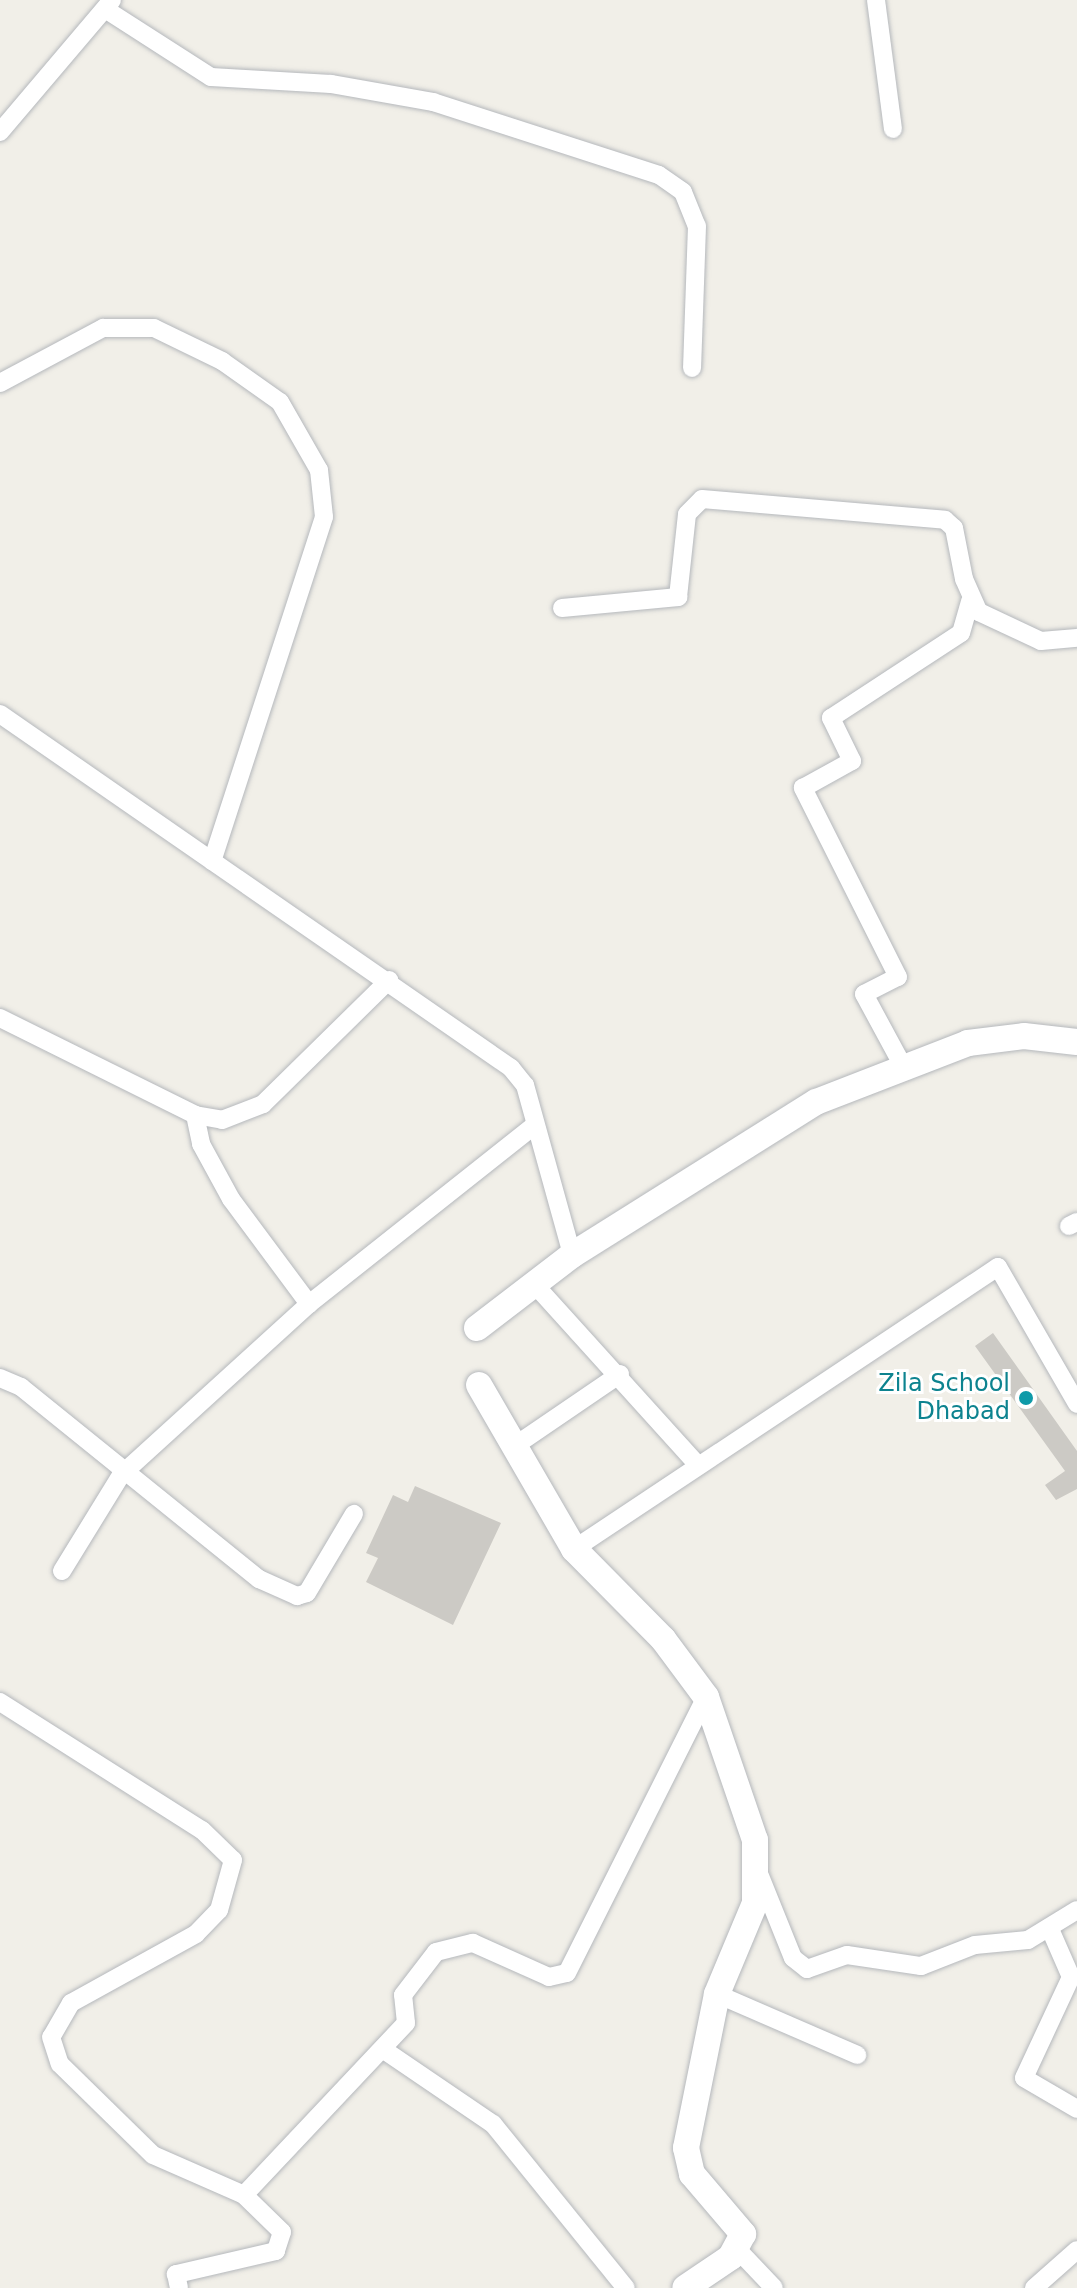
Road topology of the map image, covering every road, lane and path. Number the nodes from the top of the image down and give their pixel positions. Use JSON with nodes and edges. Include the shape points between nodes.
{"nodes":[{"id":1,"x":876,"y":0,"type":"edge"},
{"id":2,"x":109,"y":4,"type":"edge"},
{"id":3,"x":893,"y":129,"type":"dead end"},
{"id":4,"x":0,"y":132,"type":"edge"},
{"id":5,"x":692,"y":368,"type":"dead end"},
{"id":6,"x":0,"y":383,"type":"edge"},
{"id":7,"x":970,"y":601,"type":"junction"},
{"id":8,"x":562,"y":608,"type":"dead end"},
{"id":9,"x":1077,"y":638,"type":"edge"},
{"id":10,"x":0,"y":714,"type":"edge"},
{"id":11,"x":212,"y":861,"type":"junction"},
{"id":12,"x":389,"y":980,"type":"junction"},
{"id":13,"x":0,"y":1018,"type":"edge"},
{"id":14,"x":1077,"y":1042,"type":"edge"},
{"id":15,"x":904,"y":1068,"type":"junction"},
{"id":16,"x":195,"y":1115,"type":"junction"},
{"id":17,"x":535,"y":1125,"type":"junction"},
{"id":18,"x":572,"y":1255,"type":"junction"},
{"id":19,"x":536,"y":1286,"type":"junction"},
{"id":20,"x":309,"y":1304,"type":"junction"},
{"id":21,"x":477,"y":1328,"type":"dead end"},
{"id":22,"x":620,"y":1374,"type":"junction"},
{"id":23,"x":0,"y":1378,"type":"edge"},
{"id":24,"x":479,"y":1385,"type":"dead end"},
{"id":25,"x":1077,"y":1404,"type":"edge"},
{"id":26,"x":516,"y":1445,"type":"junction"},
{"id":27,"x":696,"y":1463,"type":"junction"},
{"id":28,"x":121,"y":1475,"type":"junction"},
{"id":29,"x":354,"y":1514,"type":"dead end"},
{"id":30,"x":574,"y":1549,"type":"junction"},
{"id":31,"x":62,"y":1571,"type":"dead end"},
{"id":32,"x":706,"y":1697,"type":"junction"},
{"id":33,"x":0,"y":1702,"type":"edge"},
{"id":34,"x":760,"y":1876,"type":"junction"},
{"id":35,"x":1077,"y":1910,"type":"edge"},
{"id":36,"x":1050,"y":1929,"type":"junction"},
{"id":37,"x":717,"y":1994,"type":"junction"},
{"id":38,"x":384,"y":2050,"type":"junction"},
{"id":39,"x":857,"y":2055,"type":"dead end"},
{"id":40,"x":1077,"y":2109,"type":"edge"},
{"id":41,"x":244,"y":2195,"type":"junction"},
{"id":42,"x":738,"y":2250,"type":"junction"},
{"id":43,"x":1077,"y":2250,"type":"edge"},
{"id":44,"x":179,"y":2288,"type":"edge"},
{"id":45,"x":626,"y":2288,"type":"edge"},
{"id":46,"x":685,"y":2288,"type":"edge"},
{"id":47,"x":774,"y":2288,"type":"edge"},
{"id":48,"x":1034,"y":2288,"type":"edge"}],
"edges":[{"from":1,"to":3,"type":"street"},
{"from":2,"to":4,"type":"street"},
{"from":2,"to":5,"type":"street","via":[[211,77],[331,84],[433,102],[659,175],[683,192],[697,226]]},
{"from":6,"to":11,"type":"street","via":[[103,328],[154,328],[222,361],[280,402],[314,459],[324,517]]},
{"from":7,"to":8,"type":"street","via":[[954,528],[945,520],[702,499],[687,514],[678,597]]},
{"from":7,"to":9,"type":"street","via":[[1017,634],[1057,642]]},
{"from":7,"to":15,"type":"street","via":[[961,633],[831,718],[852,761],[803,788],[898,977],[864,994]]},
{"from":10,"to":11,"type":"street"},
{"from":11,"to":12,"type":"street"},
{"from":12,"to":16,"type":"street","via":[[263,1104],[222,1120]]},
{"from":12,"to":17,"type":"street","via":[[511,1068],[525,1085]]},
{"from":13,"to":16,"type":"street"},
{"from":14,"to":15,"type":"street","via":[[1024,1036],[968,1043]]},
{"from":15,"to":18,"type":"street","via":[[816,1102]]},
{"from":16,"to":20,"type":"street","via":[[201,1144],[231,1199]]},
{"from":17,"to":18,"type":"street"},
{"from":17,"to":20,"type":"street"},
{"from":18,"to":19,"type":"street"},
{"from":19,"to":21,"type":"street"},
{"from":19,"to":22,"type":"street"},
{"from":20,"to":28,"type":"street"},
{"from":22,"to":26,"type":"street"},
{"from":22,"to":27,"type":"street"},
{"from":23,"to":28,"type":"street","via":[[21,1387]]},
{"from":24,"to":26,"type":"street"},
{"from":25,"to":27,"type":"street","via":[[998,1267]]},
{"from":26,"to":30,"type":"street"},
{"from":27,"to":30,"type":"street"},
{"from":28,"to":29,"type":"street","via":[[259,1579],[297,1596],[307,1593]]},
{"from":28,"to":31,"type":"street"},
{"from":30,"to":32,"type":"street","via":[[663,1639]]},
{"from":32,"to":34,"type":"street","via":[[741,1783]]},
{"from":32,"to":38,"type":"street","via":[[567,1973],[549,1977],[473,1943],[447,1945],[408,1986],[406,2023]]},
{"from":33,"to":41,"type":"street","via":[[202,1830],[233,1860],[219,1910],[196,1934],[71,2003],[51,2037],[60,2064],[153,2155]]},
{"from":34,"to":36,"type":"street","via":[[793,1958],[807,1969],[847,1955],[921,1966]]},
{"from":34,"to":37,"type":"street"},
{"from":35,"to":36,"type":"street"},
{"from":36,"to":40,"type":"street","via":[[1071,1977],[1024,2078]]},
{"from":37,"to":39,"type":"street"},
{"from":37,"to":42,"type":"street","via":[[687,2162],[741,2225]]},
{"from":38,"to":41,"type":"street"},
{"from":38,"to":45,"type":"street","via":[[493,2124]]},
{"from":41,"to":44,"type":"street","via":[[277,2224],[281,2246],[176,2274]]},
{"from":42,"to":46,"type":"street"},
{"from":42,"to":47,"type":"street"},
{"from":43,"to":48,"type":"street"}]}
